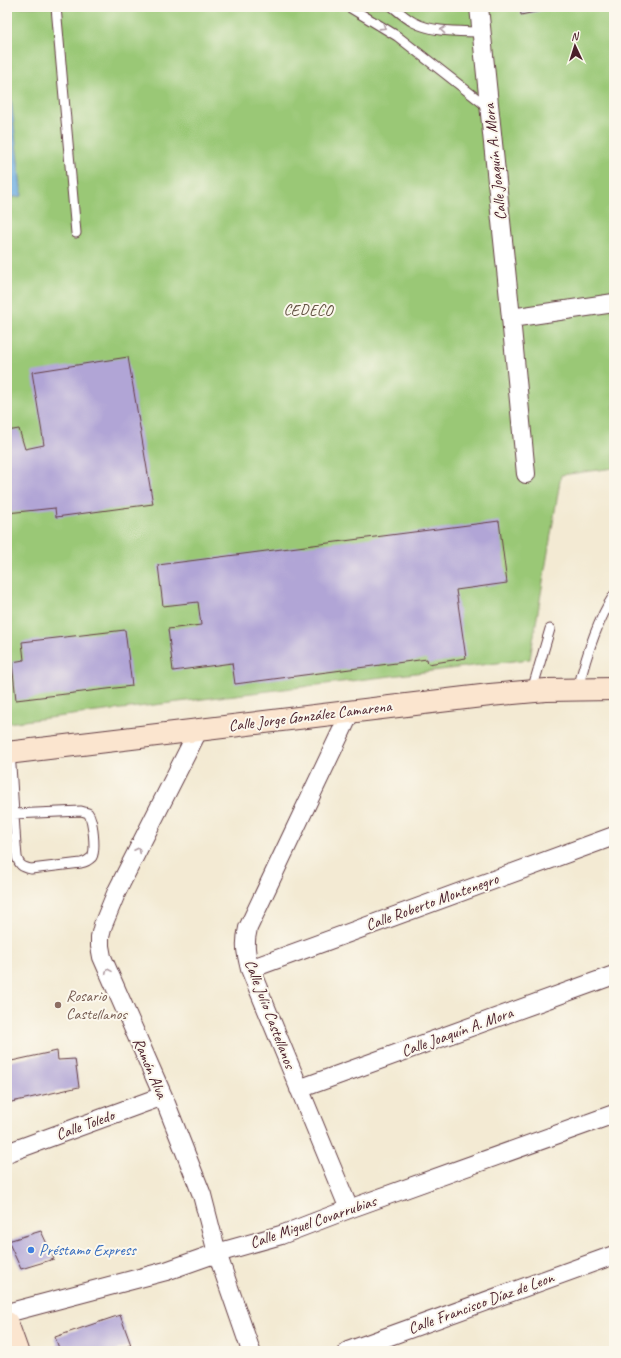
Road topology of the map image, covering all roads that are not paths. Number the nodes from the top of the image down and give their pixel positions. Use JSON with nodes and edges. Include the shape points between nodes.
{"nodes":[{"id":1,"x":56,"y":7,"type":"edge"},
{"id":2,"x":349,"y":7,"type":"edge"},
{"id":3,"x":393,"y":7,"type":"edge"},
{"id":4,"x":479,"y":7,"type":"edge"},
{"id":5,"x":482,"y":32,"type":"junction"},
{"id":6,"x":489,"y":108,"type":"junction"},
{"id":7,"x":76,"y":232,"type":"dead end"},
{"id":8,"x":614,"y":303,"type":"edge"},
{"id":9,"x":511,"y":318,"type":"junction"},
{"id":10,"x":526,"y":474,"type":"dead end"},
{"id":11,"x":614,"y":595,"type":"edge"},
{"id":12,"x":550,"y":629,"type":"dead end"},
{"id":13,"x":578,"y":688,"type":"junction"},
{"id":14,"x":614,"y":689,"type":"edge"},
{"id":15,"x":531,"y":692,"type":"junction"},
{"id":16,"x":350,"y":711,"type":"junction"},
{"id":17,"x":199,"y":729,"type":"junction"},
{"id":18,"x":9,"y":752,"type":"edge"},
{"id":19,"x":14,"y":814,"type":"junction"},
{"id":20,"x":614,"y":836,"type":"edge"},
{"id":21,"x":250,"y":969,"type":"junction"},
{"id":22,"x":614,"y":975,"type":"edge"},
{"id":23,"x":299,"y":1089,"type":"junction"},
{"id":24,"x":163,"y":1096,"type":"junction"},
{"id":25,"x":614,"y":1114,"type":"edge"},
{"id":26,"x":7,"y":1153,"type":"edge"},
{"id":27,"x":349,"y":1209,"type":"junction"},
{"id":28,"x":217,"y":1254,"type":"junction"},
{"id":29,"x":614,"y":1255,"type":"edge"},
{"id":30,"x":7,"y":1313,"type":"edge"},
{"id":31,"x":7,"y":1323,"type":"edge"},
{"id":32,"x":17,"y":1351,"type":"edge"},
{"id":33,"x":251,"y":1351,"type":"edge"},
{"id":34,"x":348,"y":1351,"type":"edge"}],
"edges":[{"from":1,"to":7,"type":"lane"},
{"from":2,"to":6,"type":"lane","one_way":true,"via":[[398,36]]},
{"from":5,"to":3,"type":"lane","one_way":true,"via":[[429,28],[414,22]]},
{"from":4,"to":5,"type":"street","name":"Calle Joaquín A. Mora"},
{"from":5,"to":6,"type":"street","name":"Calle Joaquín A. Mora"},
{"from":6,"to":9,"type":"street","name":"Calle Joaquín A. Mora"},
{"from":8,"to":9,"type":"street"},
{"from":9,"to":10,"type":"street","name":"Calle Joaquín A. Mora"},
{"from":11,"to":13,"type":"lane","via":[[597,628]]},
{"from":12,"to":15,"type":"lane"},
{"from":13,"to":14,"type":"street","name":"Calle Jorge González Camarena"},
{"from":13,"to":15,"type":"street","name":"Calle Jorge González Camarena"},
{"from":15,"to":16,"type":"street","name":"Calle Jorge González Camarena"},
{"from":16,"to":17,"type":"street","name":"Calle Jorge González Camarena"},
{"from":16,"to":21,"type":"street","name":"Calle Julio Castellanos","via":[[248,928],[245,951]]},
{"from":17,"to":18,"type":"street","name":"Calle Jorge González Camarena"},
{"from":24,"to":17,"type":"street","name":"Ramón Alva","one_way":true,"via":[[102,956],[100,936],[117,891]]},
{"from":18,"to":19,"type":"lane"},
{"from":19,"to":19,"type":"lane","via":[[16,858],[23,867],[30,869],[81,863],[92,856],[92,822],[88,813],[81,811]]},
{"from":20,"to":21,"type":"street","name":"Calle Roberto Montenegro"},
{"from":21,"to":23,"type":"street","name":"Calle Julio Castellanos"},
{"from":22,"to":23,"type":"street","name":"Calle Joaquín A. Mora"},
{"from":23,"to":27,"type":"street","name":"Calle Julio Castellanos"},
{"from":24,"to":26,"type":"street","name":"Calle Toledo"},
{"from":24,"to":28,"type":"street","name":"Ramón Alva","via":[[202,1195]]},
{"from":25,"to":27,"type":"street","name":"Calle Miguel Covarrubias"},
{"from":27,"to":28,"type":"street","name":"Calle Miguel Covarrubias","via":[[281,1235]]},
{"from":28,"to":30,"type":"street","name":"Calle Miguel Covarrubias","via":[[166,1271]]},
{"from":28,"to":33,"type":"street","name":"Ramón Alva"},
{"from":29,"to":34,"type":"street","name":"Calle Francisco Díaz de Leon"},
{"from":31,"to":32,"type":"street"}]}
